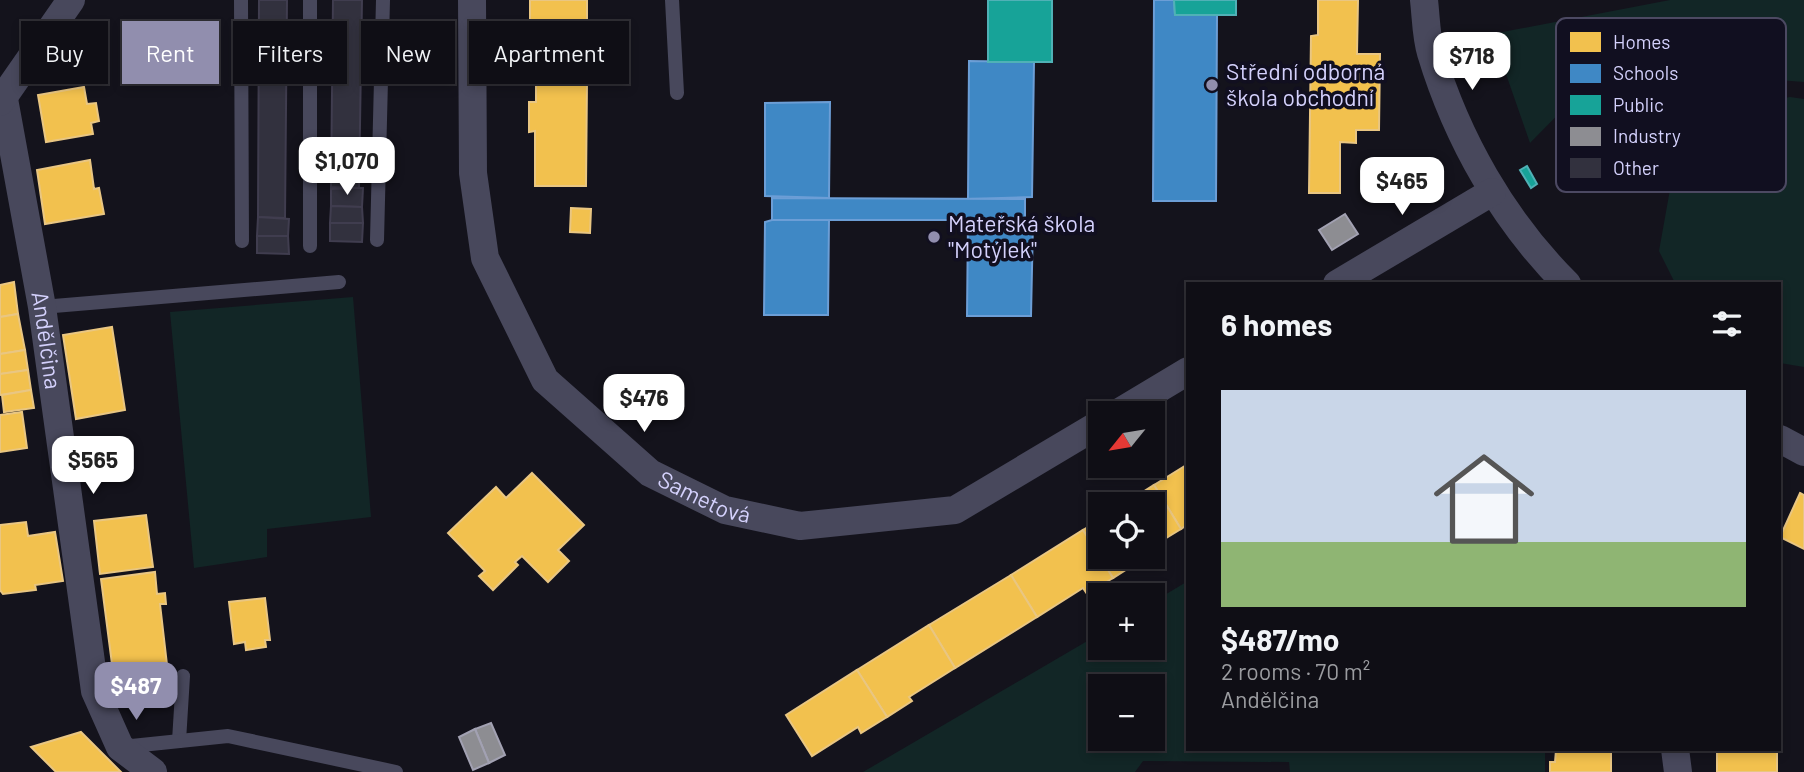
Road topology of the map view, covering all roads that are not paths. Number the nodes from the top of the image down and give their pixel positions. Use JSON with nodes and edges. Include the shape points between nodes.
{"nodes":[{"id":1,"x":71,"y":0,"type":"edge"},
{"id":2,"x":241,"y":0,"type":"edge"},
{"id":3,"x":310,"y":0,"type":"edge"},
{"id":4,"x":383,"y":0,"type":"edge"},
{"id":5,"x":472,"y":0,"type":"edge"},
{"id":6,"x":672,"y":0,"type":"edge"},
{"id":7,"x":1424,"y":0,"type":"edge"},
{"id":8,"x":677,"y":93,"type":"dead end"},
{"id":9,"x":2,"y":100,"type":"edge"},
{"id":10,"x":1492,"y":192,"type":"junction"},
{"id":11,"x":377,"y":240,"type":"dead end"},
{"id":12,"x":242,"y":241,"type":"dead end"},
{"id":13,"x":310,"y":246,"type":"dead end"},
{"id":14,"x":339,"y":282,"type":"dead end"},
{"id":15,"x":1340,"y":282,"type":"edge"},
{"id":16,"x":1565,"y":282,"type":"edge"},
{"id":17,"x":42,"y":307,"type":"junction"},
{"id":18,"x":1186,"y":372,"type":"edge"},
{"id":19,"x":1138,"y":401,"type":"edge"},
{"id":20,"x":1088,"y":431,"type":"edge"},
{"id":21,"x":1781,"y":440,"type":"edge"},
{"id":22,"x":1804,"y":452,"type":"edge"},
{"id":23,"x":183,"y":676,"type":"dead end"},
{"id":24,"x":179,"y":741,"type":"junction"},
{"id":25,"x":120,"y":747,"type":"junction"},
{"id":26,"x":1675,"y":751,"type":"edge"},
{"id":27,"x":153,"y":772,"type":"edge"},
{"id":28,"x":396,"y":772,"type":"edge"},
{"id":29,"x":1678,"y":772,"type":"edge"}],
"edges":[{"from":1,"to":9,"type":"street"},
{"from":2,"to":12,"type":"lane"},
{"from":3,"to":13,"type":"lane"},
{"from":4,"to":11,"type":"lane"},
{"from":5,"to":20,"type":"street","name":"Sametová","via":[[473,173],[485,258],[544,380],[650,473],[724,510],[800,526],[955,510]]},
{"from":6,"to":8,"type":"lane"},
{"from":7,"to":10,"type":"street","via":[[1430,51],[1457,124]]},
{"from":9,"to":17,"type":"street","name":"Andělčina"},
{"from":10,"to":15,"type":"street"},
{"from":10,"to":16,"type":"street"},
{"from":14,"to":17,"type":"lane"},
{"from":17,"to":25,"type":"street","name":"Andělčina","via":[[94,691]]},
{"from":18,"to":19,"type":"street"},
{"from":21,"to":22,"type":"street"},
{"from":23,"to":24,"type":"lane"},
{"from":24,"to":25,"type":"lane"},
{"from":24,"to":28,"type":"lane","via":[[228,736]]},
{"from":25,"to":27,"type":"street","name":"Andělčina"},
{"from":26,"to":29,"type":"street"}]}
